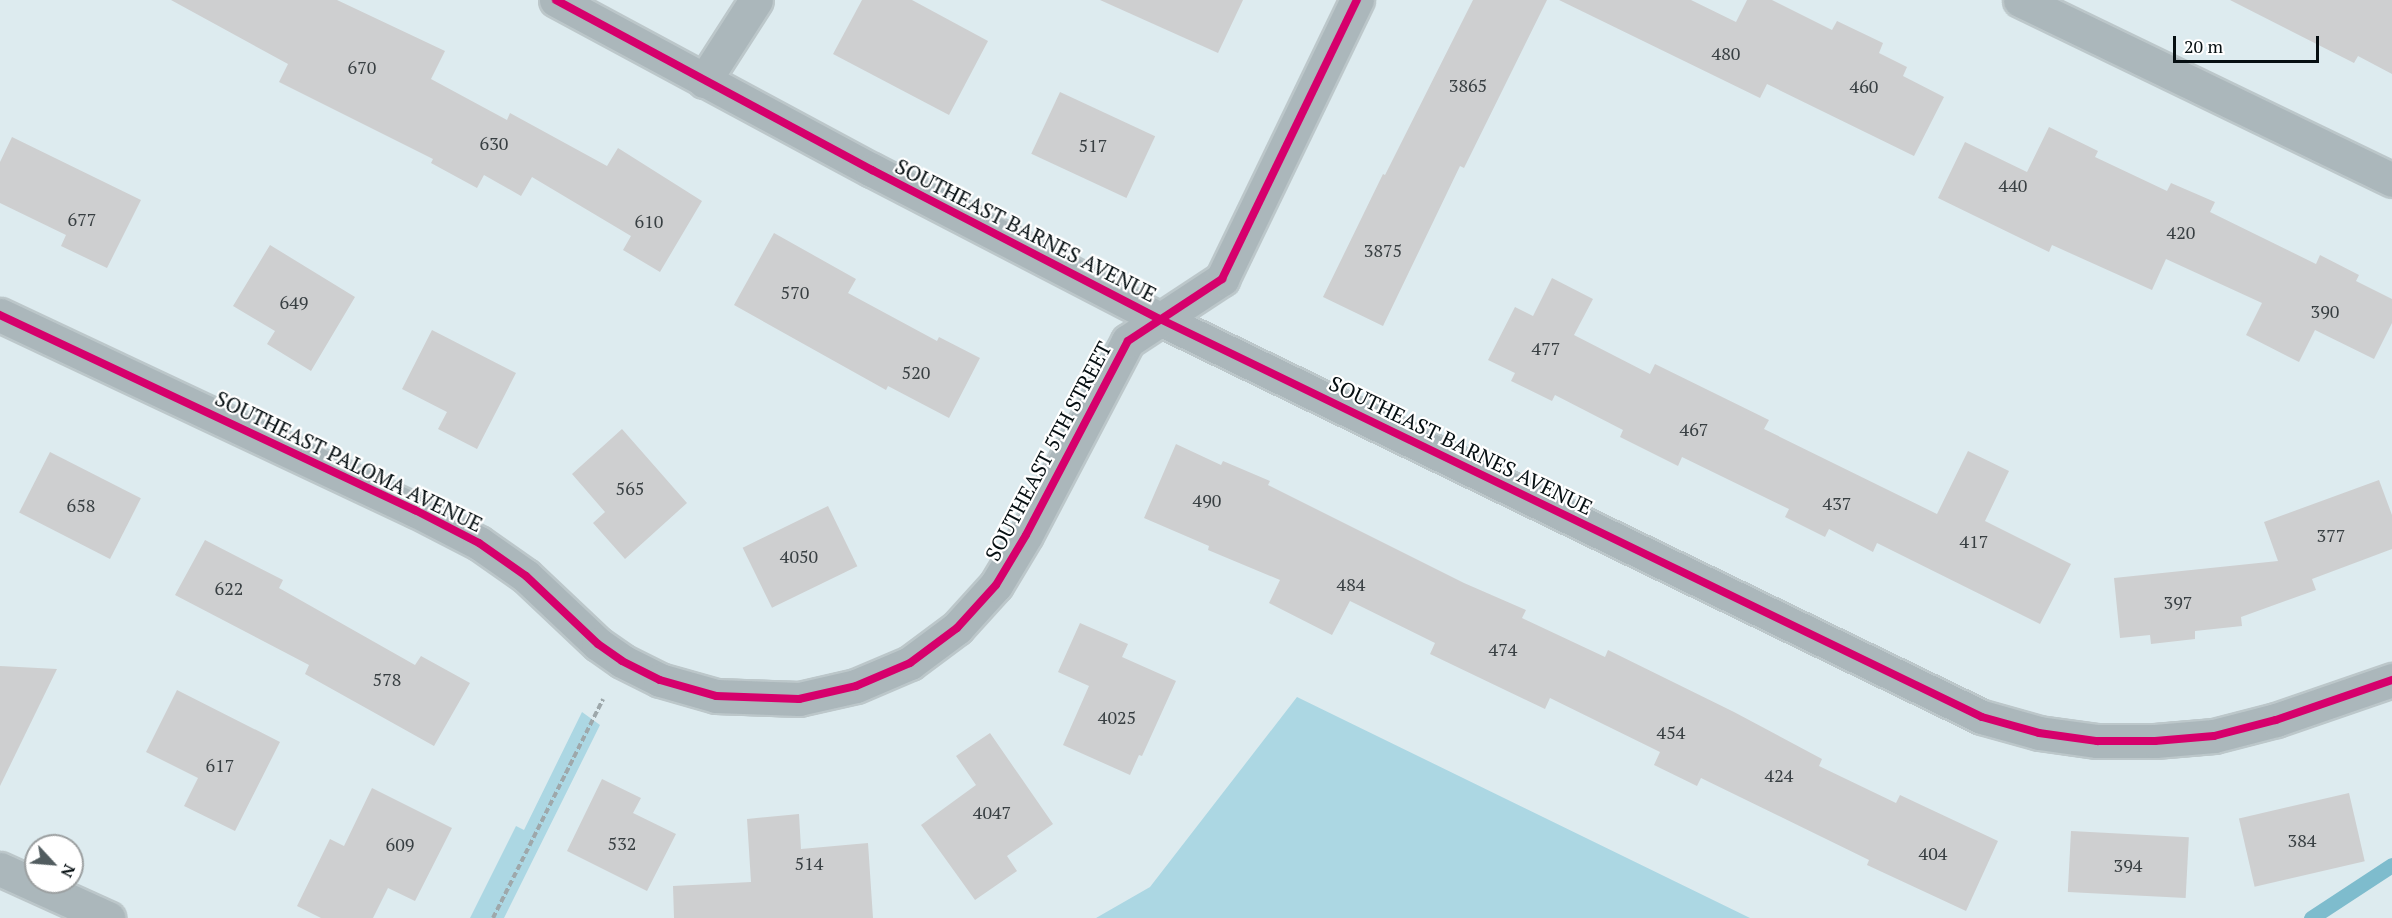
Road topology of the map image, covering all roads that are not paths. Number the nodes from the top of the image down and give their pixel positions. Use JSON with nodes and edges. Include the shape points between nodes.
{"nodes":[{"id":1,"x":556,"y":0,"type":"edge"},
{"id":2,"x":756,"y":0,"type":"edge"},
{"id":3,"x":1357,"y":0,"type":"edge"},
{"id":4,"x":2020,"y":0,"type":"edge"},
{"id":5,"x":704,"y":81,"type":"junction"},
{"id":6,"x":2392,"y":180,"type":"edge"},
{"id":7,"x":0,"y":315,"type":"edge"},
{"id":8,"x":1160,"y":319,"type":"junction"},
{"id":9,"x":2392,"y":680,"type":"edge"},
{"id":10,"x":799,"y":699,"type":"joint"},
{"id":11,"x":0,"y":869,"type":"edge"},
{"id":12,"x":108,"y":918,"type":"edge"}],
"edges":[{"from":1,"to":5,"type":"street","name":"SOUTHEAST BARNES AVENUE"},
{"from":2,"to":5,"type":"street"},
{"from":3,"to":8,"type":"street","name":"SOUTHEAST 5TH STREET","via":[[1222,279]]},
{"from":4,"to":6,"type":"street"},
{"from":5,"to":8,"type":"street","name":"SOUTHEAST BARNES AVENUE"},
{"from":7,"to":10,"type":"street","name":"SOUTHEAST PALOMA AVENUE","via":[[479,543],[526,576],[622,661],[660,680],[716,696]]},
{"from":8,"to":9,"type":"street","name":"SOUTHEAST BARNES AVENUE","via":[[1982,717],[2039,733],[2085,740],[2155,741],[2214,736],[2277,720]]},
{"from":8,"to":10,"type":"street","name":"SOUTHEAST 5TH STREET","via":[[1128,341],[1026,535],[996,585],[957,628],[910,663],[856,686]]},
{"from":11,"to":12,"type":"street"}]}
